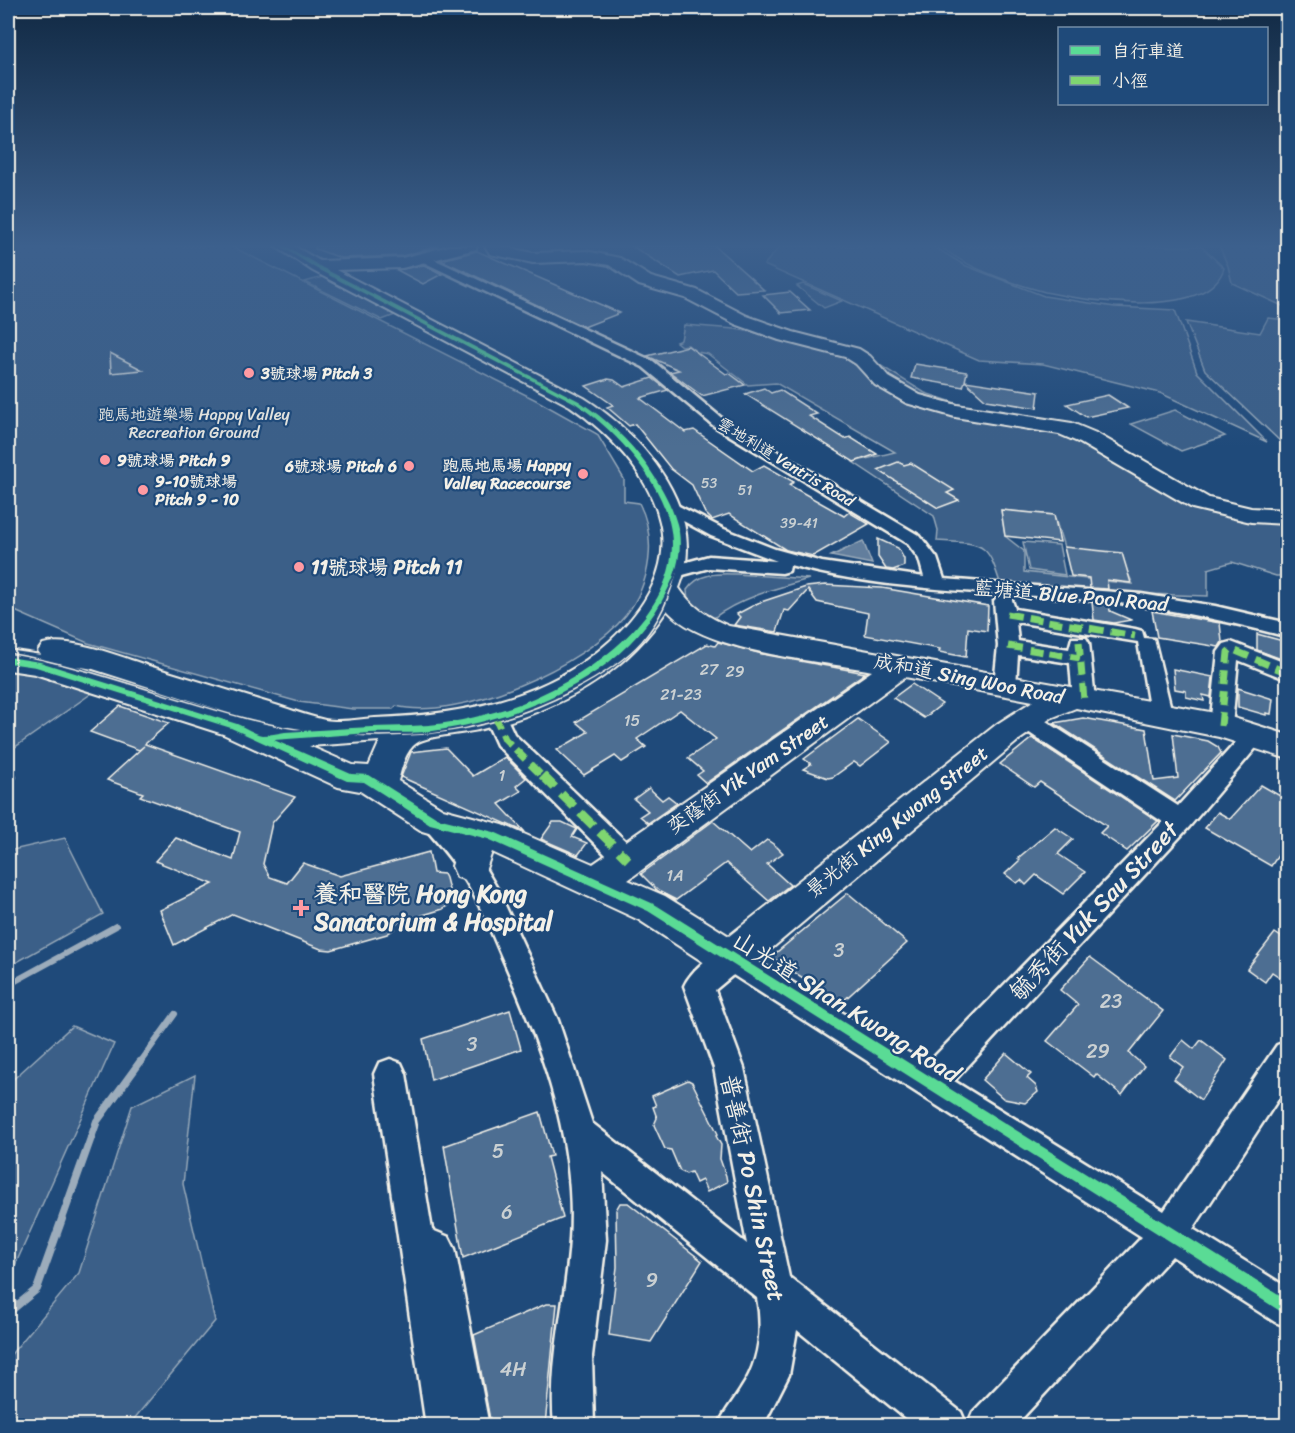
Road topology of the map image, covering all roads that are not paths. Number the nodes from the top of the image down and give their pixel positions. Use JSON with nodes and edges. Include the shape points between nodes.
{"nodes":[{"id":1,"x":412,"y":313,"type":"edge"},
{"id":2,"x":539,"y":313,"type":"edge"},
{"id":3,"x":725,"y":313,"type":"edge"},
{"id":4,"x":667,"y":505,"type":"junction"},
{"id":5,"x":1287,"y":517,"type":"edge"},
{"id":6,"x":852,"y":574,"type":"junction"},
{"id":7,"x":669,"y":580,"type":"junction"},
{"id":8,"x":936,"y":585,"type":"junction"},
{"id":9,"x":999,"y":588,"type":"junction"},
{"id":10,"x":1007,"y":614,"type":"junction"},
{"id":11,"x":1287,"y":630,"type":"edge"},
{"id":12,"x":1078,"y":639,"type":"junction"},
{"id":13,"x":8,"y":645,"type":"edge"},
{"id":14,"x":1008,"y":646,"type":"junction"},
{"id":15,"x":8,"y":660,"type":"edge"},
{"id":16,"x":901,"y":665,"type":"junction"},
{"id":17,"x":1287,"y":673,"type":"edge"},
{"id":18,"x":991,"y":683,"type":"junction"},
{"id":19,"x":1078,"y":699,"type":"junction"},
{"id":20,"x":494,"y":714,"type":"junction"},
{"id":21,"x":1161,"y":714,"type":"junction"},
{"id":22,"x":1017,"y":726,"type":"junction"},
{"id":23,"x":1221,"y":726,"type":"junction"},
{"id":24,"x":412,"y":730,"type":"junction"},
{"id":25,"x":325,"y":733,"type":"junction"},
{"id":26,"x":1255,"y":736,"type":"junction"},
{"id":27,"x":262,"y":738,"type":"junction"},
{"id":28,"x":1287,"y":747,"type":"edge"},
{"id":29,"x":373,"y":782,"type":"junction"},
{"id":30,"x":1179,"y":820,"type":"junction"},
{"id":31,"x":434,"y":821,"type":"junction"},
{"id":32,"x":490,"y":835,"type":"junction"},
{"id":33,"x":628,"y":860,"type":"junction"},
{"id":34,"x":470,"y":866,"type":"junction"},
{"id":35,"x":595,"y":883,"type":"junction"},
{"id":36,"x":731,"y":958,"type":"junction"},
{"id":37,"x":1287,"y":1056,"type":"edge"},
{"id":38,"x":390,"y":1074,"type":"dead end"},
{"id":39,"x":931,"y":1083,"type":"junction"},
{"id":40,"x":579,"y":1133,"type":"junction"},
{"id":41,"x":1169,"y":1234,"type":"junction"},
{"id":42,"x":417,"y":1240,"type":"junction"},
{"id":43,"x":773,"y":1285,"type":"junction"},
{"id":44,"x":1287,"y":1309,"type":"edge"},
{"id":45,"x":446,"y":1425,"type":"edge"},
{"id":46,"x":469,"y":1425,"type":"edge"},
{"id":47,"x":574,"y":1425,"type":"edge"},
{"id":48,"x":738,"y":1425,"type":"edge"},
{"id":49,"x":947,"y":1425,"type":"edge"},
{"id":50,"x":987,"y":1425,"type":"edge"}],
"edges":[{"from":1,"to":4,"type":"street","via":[[592,411],[625,440]]},
{"from":2,"to":8,"type":"street","name":"雲地利道 Ventris Road","via":[[648,364],[719,423],[914,540],[928,558]]},
{"from":3,"to":5,"type":"street","via":[[779,334],[852,353],[887,385],[913,399],[955,411],[1064,428],[1201,503],[1242,514]]},
{"from":4,"to":6,"type":"street","name":"藍塘道 Blue Pool Road","via":[[706,530],[738,543],[800,563]]},
{"from":4,"to":7,"type":"street","via":[[675,538]]},
{"from":6,"to":7,"type":"street","name":"藍塘道 Blue Pool Road","via":[[709,562],[693,564]]},
{"from":6,"to":8,"type":"street","name":"藍塘道 Blue Pool Road"},
{"from":7,"to":16,"type":"street","name":"成和道 Sing Woo Road","via":[[675,604],[688,617],[723,634]]},
{"from":7,"to":20,"type":"street","via":[[645,623],[624,646],[553,692]]},
{"from":8,"to":9,"type":"street","name":"藍塘道 Blue Pool Road"},
{"from":9,"to":10,"type":"street"},
{"from":9,"to":11,"type":"street","name":"藍塘道 Blue Pool Road","via":[[1149,601]]},
{"from":10,"to":12,"type":"street"},
{"from":10,"to":14,"type":"street"},
{"from":12,"to":14,"type":"street"},
{"from":12,"to":19,"type":"street"},
{"from":12,"to":21,"type":"street","via":[[1141,640]]},
{"from":13,"to":25,"type":"street","via":[[97,660],[295,720]]},
{"from":14,"to":18,"type":"street"},
{"from":15,"to":27,"type":"street","via":[[37,664]]},
{"from":16,"to":18,"type":"street","name":"成和道 Sing Woo Road"},
{"from":16,"to":33,"type":"street","name":"奕蔭街 Yik Yam Street"},
{"from":17,"to":23,"type":"street","via":[[1231,649]]},
{"from":18,"to":19,"type":"street","name":"成和道 Sing Woo Road"},
{"from":18,"to":22,"type":"street","via":[[1011,704]]},
{"from":19,"to":21,"type":"street","name":"成和道 Sing Woo Road"},
{"from":19,"to":22,"type":"street","name":"景光街 King Kwong Street","via":[[1040,710]]},
{"from":20,"to":24,"type":"street"},
{"from":20,"to":33,"type":"street","via":[[505,739]]},
{"from":21,"to":23,"type":"street","name":"成和道 Sing Woo Road"},
{"from":22,"to":30,"type":"street"},
{"from":22,"to":36,"type":"street","name":"景光街 King Kwong Street"},
{"from":23,"to":26,"type":"street","name":"成和道 Sing Woo Road"},
{"from":24,"to":25,"type":"street"},
{"from":24,"to":29,"type":"street","via":[[390,751]]},
{"from":25,"to":27,"type":"street"},
{"from":25,"to":29,"type":"street","name":"山光道 Shan Kwong Road","via":[[364,766]]},
{"from":26,"to":28,"type":"street","name":"成和道 Sing Woo Road"},
{"from":26,"to":30,"type":"street","name":"毓秀街 Yuk Sau Street"},
{"from":27,"to":29,"type":"street","via":[[350,778]]},
{"from":29,"to":31,"type":"street","name":"山光道 Shan Kwong Road"},
{"from":30,"to":39,"type":"street","name":"毓秀街 Yuk Sau Street"},
{"from":31,"to":32,"type":"street","name":"山光道 Shan Kwong Road"},
{"from":31,"to":34,"type":"street"},
{"from":32,"to":34,"type":"street","via":[[475,847]]},
{"from":32,"to":35,"type":"street","name":"山光道 Shan Kwong Road"},
{"from":33,"to":35,"type":"street","name":"奕蔭街 Yik Yam Street"},
{"from":34,"to":40,"type":"street","via":[[543,1020]]},
{"from":35,"to":36,"type":"street","name":"山光道 Shan Kwong Road","via":[[652,908]]},
{"from":36,"to":39,"type":"street","name":"山光道 Shan Kwong Road"},
{"from":36,"to":43,"type":"street","name":"普善街 Po Shin Street","via":[[699,986],[729,1068]]},
{"from":37,"to":41,"type":"street"},
{"from":38,"to":42,"type":"street"},
{"from":39,"to":41,"type":"street","name":"山光道 Shan Kwong Road"},
{"from":40,"to":43,"type":"street"},
{"from":40,"to":47,"type":"street","via":[[588,1239],[574,1361]]},
{"from":41,"to":44,"type":"street","name":"山光道 Shan Kwong Road"},
{"from":41,"to":50,"type":"street"},
{"from":42,"to":45,"type":"street"},
{"from":42,"to":46,"type":"street","via":[[437,1249]]},
{"from":43,"to":48,"type":"street","name":"普善街 Po Shin Street","via":[[780,1343],[770,1377]]},
{"from":43,"to":49,"type":"street"}]}
